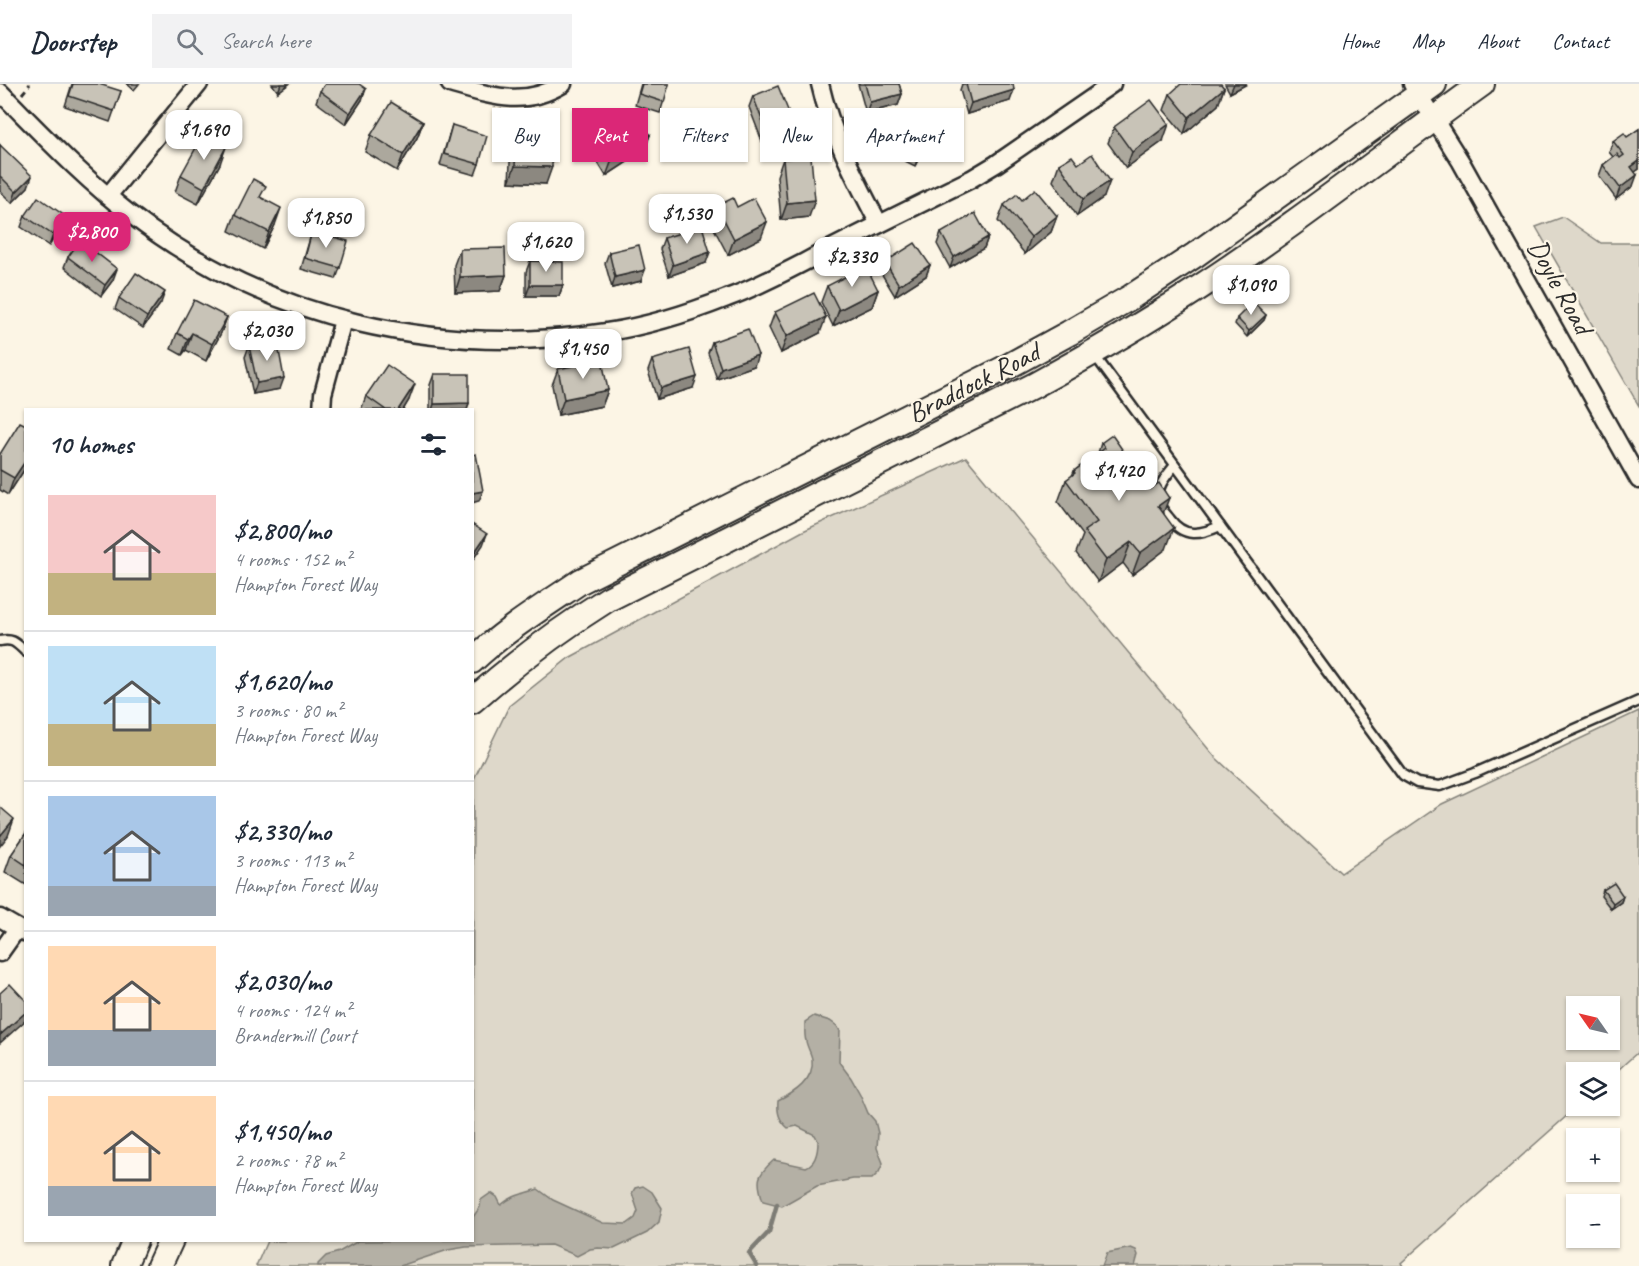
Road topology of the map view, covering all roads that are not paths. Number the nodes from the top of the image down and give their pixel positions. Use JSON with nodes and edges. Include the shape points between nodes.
{"nodes":[{"id":1,"x":199,"y":84,"type":"edge"},
{"id":2,"x":450,"y":84,"type":"edge"},
{"id":3,"x":563,"y":84,"type":"edge"},
{"id":4,"x":820,"y":84,"type":"edge"},
{"id":5,"x":1112,"y":84,"type":"edge"},
{"id":6,"x":1482,"y":84,"type":"edge"},
{"id":7,"x":1422,"y":88,"type":"edge"},
{"id":8,"x":0,"y":92,"type":"edge"},
{"id":9,"x":1433,"y":119,"type":"junction"},
{"id":10,"x":108,"y":196,"type":"junction"},
{"id":11,"x":879,"y":224,"type":"junction"},
{"id":12,"x":343,"y":320,"type":"junction"},
{"id":13,"x":1092,"y":353,"type":"junction"},
{"id":14,"x":322,"y":408,"type":"edge"},
{"id":15,"x":1175,"y":465,"type":"junction"},
{"id":16,"x":1639,"y":480,"type":"edge"},
{"id":17,"x":1220,"y":526,"type":"junction"},
{"id":18,"x":24,"y":638,"type":"edge"},
{"id":19,"x":0,"y":641,"type":"edge"},
{"id":20,"x":18,"y":644,"type":"junction"},
{"id":21,"x":24,"y":650,"type":"edge"},
{"id":22,"x":474,"y":659,"type":"edge"},
{"id":23,"x":474,"y":699,"type":"edge"},
{"id":24,"x":1639,"y":701,"type":"edge"},
{"id":25,"x":0,"y":918,"type":"edge"},
{"id":26,"x":21,"y":931,"type":"edge"},
{"id":27,"x":0,"y":953,"type":"edge"},
{"id":28,"x":134,"y":1242,"type":"edge"},
{"id":29,"x":170,"y":1242,"type":"edge"},
{"id":30,"x":124,"y":1266,"type":"edge"},
{"id":31,"x":159,"y":1266,"type":"edge"}],
"edges":[{"from":1,"to":10,"type":"street"},
{"from":2,"to":3,"type":"street","via":[[523,99]]},
{"from":4,"to":11,"type":"street","via":[[835,132]]},
{"from":5,"to":11,"type":"street","via":[[996,164]]},
{"from":6,"to":9,"type":"main road","name":"Braddock Road"},
{"from":7,"to":9,"type":"street","name":"Doyle Road"},
{"from":7,"to":22,"type":"main road","name":"Braddock Road","via":[[1195,255],[1131,297],[1005,368],[581,581]]},
{"from":8,"to":10,"type":"street"},
{"from":9,"to":13,"type":"main road","name":"Braddock Road","via":[[1194,291]]},
{"from":9,"to":16,"type":"street","name":"Doyle Road","via":[[1461,162]]},
{"from":10,"to":12,"type":"street","via":[[213,268],[281,299]]},
{"from":11,"to":12,"type":"street","via":[[730,298],[670,318],[609,332],[544,340],[475,340],[399,332]]},
{"from":12,"to":14,"type":"street"},
{"from":13,"to":15,"type":"lane"},
{"from":13,"to":23,"type":"main road","name":"Braddock Road","via":[[608,599],[535,649]]},
{"from":15,"to":17,"type":"lane"},
{"from":15,"to":17,"type":"lane","via":[[1159,492],[1158,501],[1169,519],[1178,529],[1195,534]]},
{"from":17,"to":24,"type":"lane","via":[[1403,775],[1417,783],[1440,786]]},
{"from":18,"to":20,"type":"lane"},
{"from":19,"to":20,"type":"lane","via":[[9,639]]},
{"from":20,"to":21,"type":"lane"},
{"from":25,"to":26,"type":"street"},
{"from":26,"to":27,"type":"street"},
{"from":28,"to":30,"type":"main road"},
{"from":29,"to":31,"type":"main road"}]}
